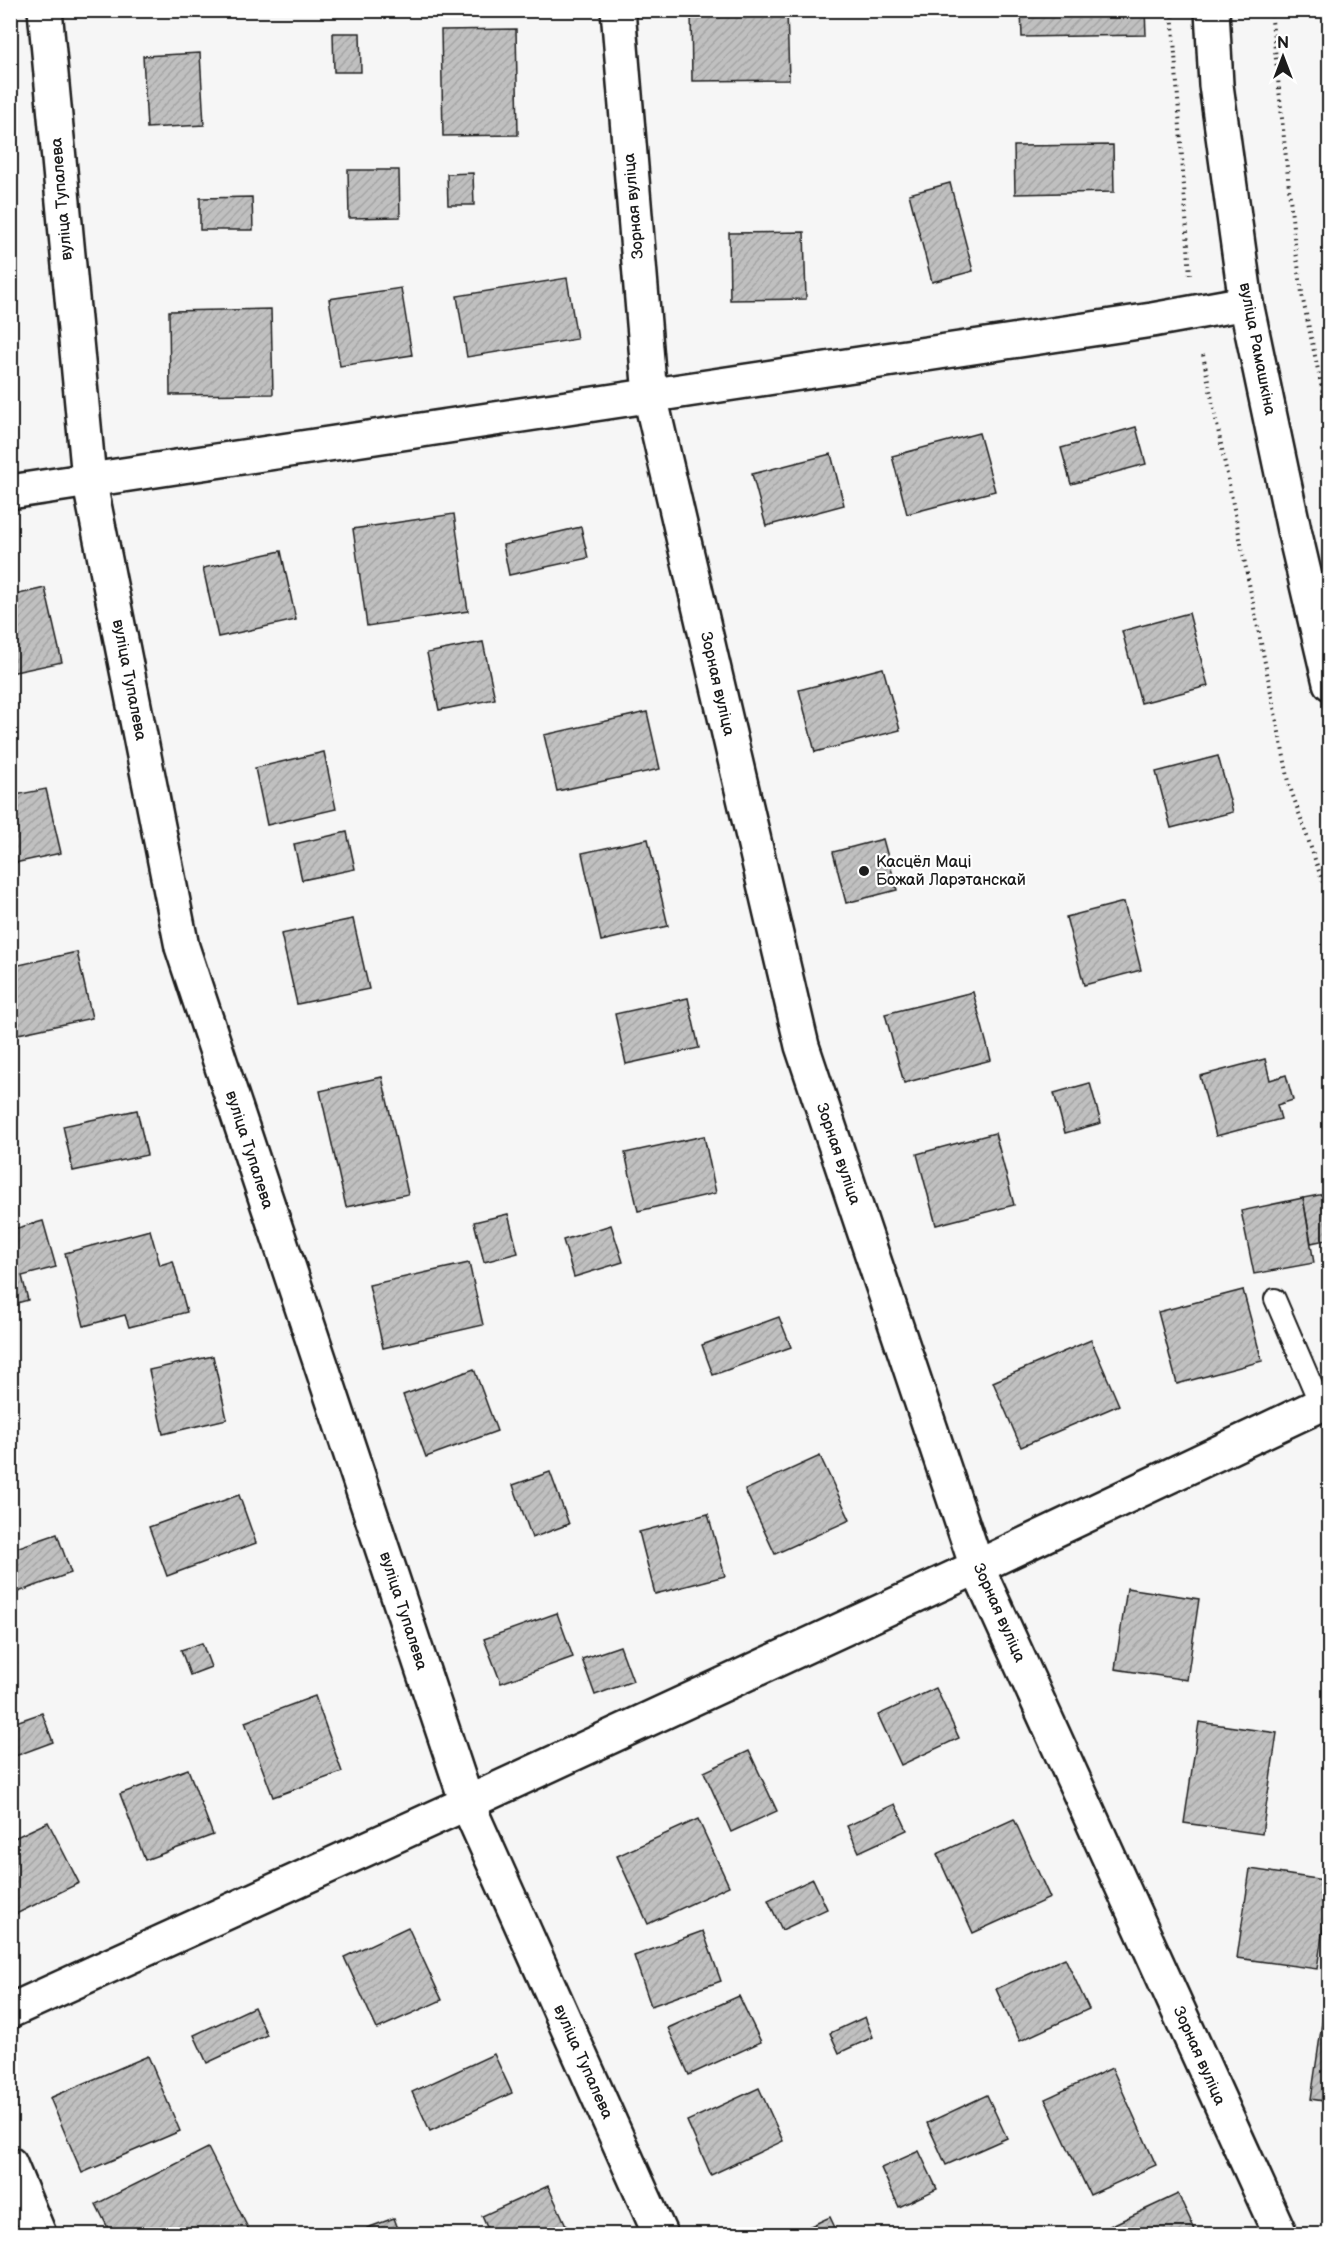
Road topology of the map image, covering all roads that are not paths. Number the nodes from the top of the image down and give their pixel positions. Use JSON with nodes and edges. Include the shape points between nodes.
{"nodes":[{"id":1,"x":45,"y":10,"type":"edge"},
{"id":2,"x":618,"y":10,"type":"edge"},
{"id":3,"x":1212,"y":10,"type":"edge"},
{"id":4,"x":1246,"y":303,"type":"junction"},
{"id":5,"x":650,"y":396,"type":"junction"},
{"id":6,"x":89,"y":479,"type":"junction"},
{"id":7,"x":10,"y":492,"type":"edge"},
{"id":8,"x":1329,"y":683,"type":"edge"},
{"id":9,"x":1275,"y":1299,"type":"dead end"},
{"id":10,"x":1325,"y":1402,"type":"edge"},
{"id":11,"x":977,"y":1567,"type":"junction"},
{"id":12,"x":467,"y":1803,"type":"junction"},
{"id":13,"x":10,"y":2011,"type":"edge"},
{"id":14,"x":10,"y":2164,"type":"edge"},
{"id":15,"x":39,"y":2235,"type":"edge"},
{"id":16,"x":660,"y":2235,"type":"edge"},
{"id":17,"x":1280,"y":2235,"type":"edge"}],
"edges":[{"from":1,"to":6,"type":"street","name":"вуліца Тупалева"},
{"from":2,"to":5,"type":"street","name":"Зорная вуліца"},
{"from":3,"to":4,"type":"street","name":"вуліца Рамашкіна","via":[[1216,85]]},
{"from":4,"to":5,"type":"street","via":[[1152,321]]},
{"from":4,"to":8,"type":"street","name":"вуліца Рамашкіна"},
{"from":5,"to":6,"type":"street"},
{"from":5,"to":11,"type":"street","name":"Зорная вуліца","via":[[802,1046]]},
{"from":6,"to":7,"type":"street"},
{"from":6,"to":12,"type":"street","name":"вуліца Тупалева","via":[[182,948]]},
{"from":9,"to":10,"type":"lane"},
{"from":10,"to":11,"type":"street"},
{"from":11,"to":12,"type":"street"},
{"from":11,"to":17,"type":"street","name":"Зорная вуліца"},
{"from":12,"to":13,"type":"street"},
{"from":12,"to":16,"type":"street","name":"вуліца Тупалева"},
{"from":14,"to":15,"type":"street"}]}
